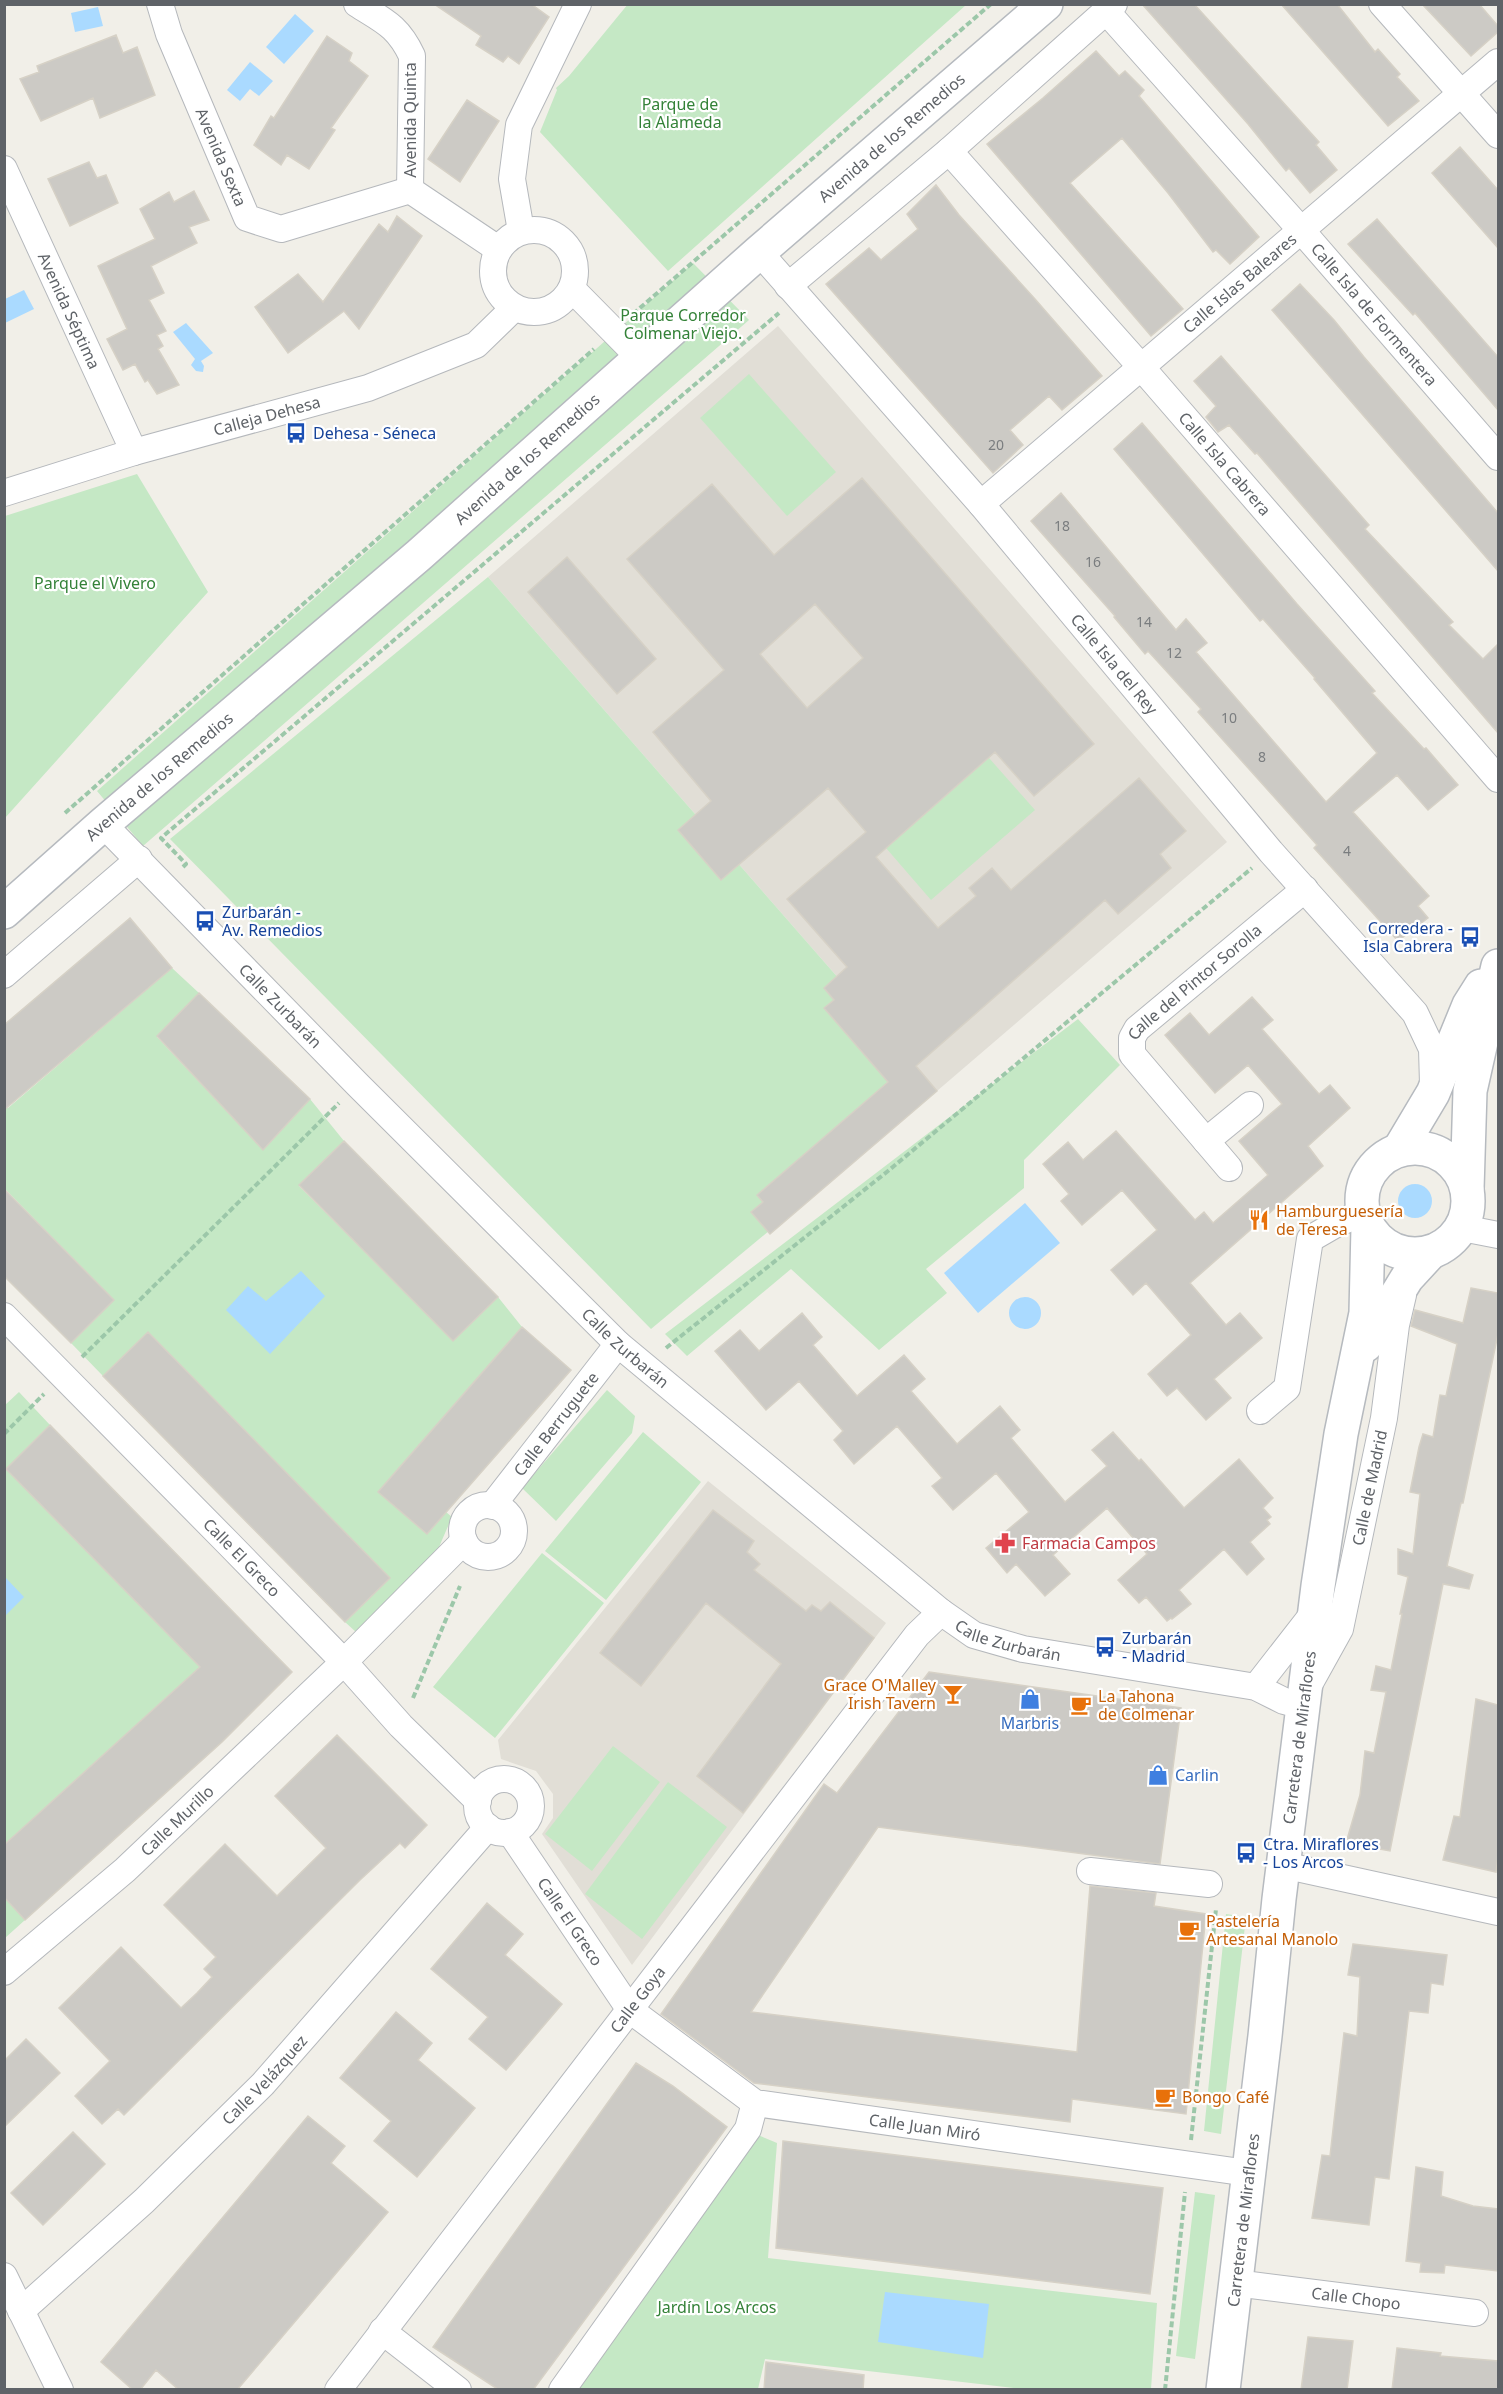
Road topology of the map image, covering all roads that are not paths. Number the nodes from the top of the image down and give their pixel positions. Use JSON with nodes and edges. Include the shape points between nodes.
{"nodes":[{"id":1,"x":159,"y":4,"type":"edge"},
{"id":2,"x":357,"y":4,"type":"edge"},
{"id":3,"x":578,"y":4,"type":"edge"},
{"id":4,"x":1046,"y":4,"type":"edge"},
{"id":5,"x":1382,"y":4,"type":"edge"},
{"id":6,"x":1110,"y":8,"type":"edge"},
{"id":7,"x":1498,"y":62,"type":"edge"},
{"id":8,"x":1461,"y":93,"type":"junction"},
{"id":9,"x":1498,"y":135,"type":"edge"},
{"id":10,"x":949,"y":151,"type":"junction"},
{"id":11,"x":4,"y":169,"type":"edge"},
{"id":12,"x":410,"y":190,"type":"junction"},
{"id":13,"x":1301,"y":230,"type":"junction"},
{"id":14,"x":521,"y":231,"type":"junction"},
{"id":15,"x":498,"y":249,"type":"junction"},
{"id":16,"x":759,"y":252,"type":"junction"},
{"id":17,"x":572,"y":289,"type":"junction"},
{"id":18,"x":793,"y":292,"type":"junction"},
{"id":19,"x":514,"y":308,"type":"junction"},
{"id":20,"x":641,"y":358,"type":"junction"},
{"id":21,"x":1142,"y":368,"type":"junction"},
{"id":22,"x":135,"y":452,"type":"junction"},
{"id":23,"x":1498,"y":458,"type":"edge"},
{"id":24,"x":4,"y":493,"type":"edge"},
{"id":25,"x":981,"y":504,"type":"junction"},
{"id":26,"x":1498,"y":779,"type":"edge"},
{"id":27,"x":103,"y":824,"type":"junction"},
{"id":28,"x":139,"y":859,"type":"junction"},
{"id":29,"x":1305,"y":889,"type":"junction"},
{"id":30,"x":4,"y":912,"type":"edge"},
{"id":31,"x":1498,"y":957,"type":"edge"},
{"id":32,"x":1498,"y":966,"type":"edge"},
{"id":33,"x":4,"y":975,"type":"edge"},
{"id":34,"x":1498,"y":1045,"type":"edge"},
{"id":35,"x":1470,"y":1091,"type":"junction"},
{"id":36,"x":1433,"y":1093,"type":"junction"},
{"id":37,"x":1250,"y":1104,"type":"dead end"},
{"id":38,"x":1206,"y":1141,"type":"junction"},
{"id":39,"x":1399,"y":1150,"type":"junction"},
{"id":40,"x":1229,"y":1168,"type":"dead end"},
{"id":41,"x":1467,"y":1189,"type":"junction"},
{"id":42,"x":1365,"y":1220,"type":"junction"},
{"id":43,"x":1462,"y":1228,"type":"junction"},
{"id":44,"x":1498,"y":1235,"type":"edge"},
{"id":45,"x":1431,"y":1252,"type":"junction"},
{"id":46,"x":1407,"y":1278,"type":"junction"},
{"id":47,"x":4,"y":1316,"type":"edge"},
{"id":48,"x":618,"y":1344,"type":"junction"},
{"id":49,"x":1359,"y":1356,"type":"junction"},
{"id":50,"x":1260,"y":1411,"type":"dead end"},
{"id":51,"x":492,"y":1506,"type":"junction"},
{"id":52,"x":469,"y":1547,"type":"junction"},
{"id":53,"x":1317,"y":1598,"type":"junction"},
{"id":54,"x":941,"y":1612,"type":"junction"},
{"id":55,"x":344,"y":1662,"type":"junction"},
{"id":56,"x":1256,"y":1687,"type":"junction"},
{"id":57,"x":1304,"y":1699,"type":"junction"},
{"id":58,"x":478,"y":1801,"type":"junction"},
{"id":59,"x":499,"y":1830,"type":"junction"},
{"id":60,"x":1283,"y":1865,"type":"junction"},
{"id":61,"x":1090,"y":1871,"type":"dead end"},
{"id":62,"x":1209,"y":1884,"type":"dead end"},
{"id":63,"x":1498,"y":1912,"type":"edge"},
{"id":64,"x":4,"y":1972,"type":"edge"},
{"id":65,"x":630,"y":2010,"type":"junction"},
{"id":66,"x":755,"y":2103,"type":"junction"},
{"id":67,"x":1248,"y":2173,"type":"junction"},
{"id":68,"x":4,"y":2276,"type":"edge"},
{"id":69,"x":1235,"y":2283,"type":"junction"},
{"id":70,"x":21,"y":2311,"type":"junction"},
{"id":71,"x":1475,"y":2313,"type":"dead end"},
{"id":72,"x":382,"y":2331,"type":"junction"},
{"id":73,"x":60,"y":2390,"type":"edge"},
{"id":74,"x":338,"y":2390,"type":"edge"},
{"id":75,"x":458,"y":2390,"type":"edge"},
{"id":76,"x":562,"y":2390,"type":"edge"},
{"id":77,"x":1223,"y":2390,"type":"edge"}],
"edges":[{"from":1,"to":12,"type":"street","name":"Avenida Sexta","via":[[247,218],[281,229]]},
{"from":2,"to":12,"type":"street","name":"Avenida Quinta","via":[[403,37],[412,56]]},
{"from":3,"to":14,"type":"street","via":[[519,125],[512,179]]},
{"from":4,"to":16,"type":"main road","name":"Avenida de los Remedios"},
{"from":5,"to":8,"type":"street"},
{"from":6,"to":10,"type":"street"},
{"from":6,"to":13,"type":"street","name":"Calle Isla de Formentera"},
{"from":7,"to":8,"type":"street","name":"Calle Islas Baleares"},
{"from":8,"to":9,"type":"street"},
{"from":8,"to":13,"type":"street","name":"Calle Islas Baleares"},
{"from":10,"to":18,"type":"street"},
{"from":10,"to":21,"type":"street","name":"Calle Isla Cabrera"},
{"from":11,"to":22,"type":"street","name":"Avenida Séptima"},
{"from":12,"to":15,"type":"street"},
{"from":13,"to":21,"type":"street","name":"Calle Islas Baleares"},
{"from":13,"to":23,"type":"street","name":"Calle Isla de Formentera"},
{"from":14,"to":15,"type":"street"},
{"from":14,"to":17,"type":"street","via":[[540,230],[559,237],[571,252],[576,270]]},
{"from":15,"to":19,"type":"street","via":[[493,265],[494,282]]},
{"from":16,"to":18,"type":"street","name":"Calle Isla del Rey"},
{"from":16,"to":20,"type":"main road","name":"Avenida de los Remedios"},
{"from":17,"to":19,"type":"street","via":[[557,306],[536,313]]},
{"from":17,"to":20,"type":"street"},
{"from":18,"to":25,"type":"street","name":"Calle Isla del Rey"},
{"from":19,"to":22,"type":"street","name":"Calleja Dehesa","via":[[476,345],[368,388]]},
{"from":20,"to":27,"type":"main road","name":"Avenida de los Remedios","via":[[410,563]]},
{"from":21,"to":25,"type":"street","name":"Calle Islas Baleares"},
{"from":21,"to":26,"type":"street","name":"Calle Isla Cabrera"},
{"from":22,"to":24,"type":"street","name":"Calleja Dehesa"},
{"from":25,"to":29,"type":"street","name":"Calle Isla del Rey"},
{"from":27,"to":28,"type":"street","name":"Calle Zurbarán"},
{"from":27,"to":30,"type":"main road","name":"Avenida de los Remedios"},
{"from":28,"to":33,"type":"street"},
{"from":28,"to":48,"type":"street","name":"Calle Zurbarán"},
{"from":29,"to":36,"type":"street","name":"Calle Isla del Rey","via":[[1415,1013],[1432,1049]]},
{"from":29,"to":38,"type":"street","name":"Calle del Pintor Sorolla","via":[[1137,1029],[1132,1038],[1132,1054]]},
{"from":31,"to":36,"type":"main road","via":[[1469,1005]]},
{"from":32,"to":35,"type":"main road"},
{"from":34,"to":35,"type":"main road"},
{"from":35,"to":41,"type":"main road"},
{"from":36,"to":39,"type":"main road"},
{"from":37,"to":38,"type":"street"},
{"from":38,"to":40,"type":"street","name":"Calle del Pintor Sorolla"},
{"from":39,"to":41,"type":"main road","via":[[1416,1147],[1448,1159],[1460,1172]]},
{"from":39,"to":42,"type":"main road","via":[[1384,1157],[1365,1182],[1361,1197]]},
{"from":41,"to":43,"type":"main road","via":[[1467,1214]]},
{"from":42,"to":45,"type":"main road","via":[[1377,1239],[1389,1248],[1417,1255]]},
{"from":42,"to":49,"type":"main road","name":"Calle de Madrid","via":[[1366,1312]]},
{"from":42,"to":50,"type":"street","via":[[1336,1224],[1310,1239],[1287,1388]]},
{"from":43,"to":44,"type":"street"},
{"from":43,"to":45,"type":"main road","via":[[1444,1246]]},
{"from":45,"to":46,"type":"main road","name":"Calle de Madrid"},
{"from":46,"to":49,"type":"main road","name":"Calle de Madrid"},
{"from":46,"to":57,"type":"street","name":"Calle de Madrid","via":[[1396,1325],[1384,1418],[1340,1629]]},
{"from":47,"to":55,"type":"street","name":"Calle El Greco"},
{"from":48,"to":51,"type":"street","name":"Calle Berruguete"},
{"from":48,"to":54,"type":"street","name":"Calle Zurbarán"},
{"from":49,"to":53,"type":"main road","name":"Calle de Madrid","via":[[1341,1434]]},
{"from":51,"to":52,"type":"street","via":[[484,1505],[471,1512],[463,1525]]},
{"from":51,"to":52,"type":"street","via":[[507,1513],[511,1520],[510,1544],[490,1557]]},
{"from":52,"to":55,"type":"street"},
{"from":53,"to":56,"type":"street"},
{"from":53,"to":57,"type":"main road","name":"Carretera de Miraflores"},
{"from":54,"to":56,"type":"street","name":"Calle Zurbarán","via":[[974,1635],[1023,1649]]},
{"from":54,"to":65,"type":"street","name":"Calle Goya","via":[[917,1635]]},
{"from":55,"to":58,"type":"street","name":"Calle El Greco","via":[[401,1726]]},
{"from":55,"to":64,"type":"street","name":"Calle Murillo","via":[[125,1870]]},
{"from":56,"to":57,"type":"street","name":"Calle Zurbarán","via":[[1284,1701]]},
{"from":57,"to":60,"type":"main road","name":"Carretera de Miraflores"},
{"from":58,"to":59,"type":"street","via":[[479,1815]]},
{"from":58,"to":59,"type":"street","name":"Calle Velázquez","via":[[486,1786],[494,1781],[512,1780],[526,1790],[530,1798],[529,1816],[518,1829]]},
{"from":59,"to":65,"type":"street","name":"Calle El Greco"},
{"from":59,"to":70,"type":"street","name":"Calle Velázquez","via":[[263,2084],[144,2201]]},
{"from":60,"to":63,"type":"street"},
{"from":60,"to":67,"type":"main road","name":"Carretera de Miraflores"},
{"from":61,"to":62,"type":"street"},
{"from":65,"to":66,"type":"street","name":"Calle Juan Miró"},
{"from":65,"to":72,"type":"street","name":"Calle Goya"},
{"from":66,"to":67,"type":"street","name":"Calle Juan Miró"},
{"from":66,"to":76,"type":"street","via":[[748,2129]]},
{"from":67,"to":69,"type":"main road","name":"Carretera de Miraflores"},
{"from":68,"to":70,"type":"street"},
{"from":69,"to":71,"type":"street","name":"Calle Chopo"},
{"from":69,"to":77,"type":"main road","name":"Carretera de Miraflores"},
{"from":70,"to":73,"type":"street"},
{"from":72,"to":74,"type":"street","name":"Calle Goya"},
{"from":72,"to":75,"type":"street"}]}
